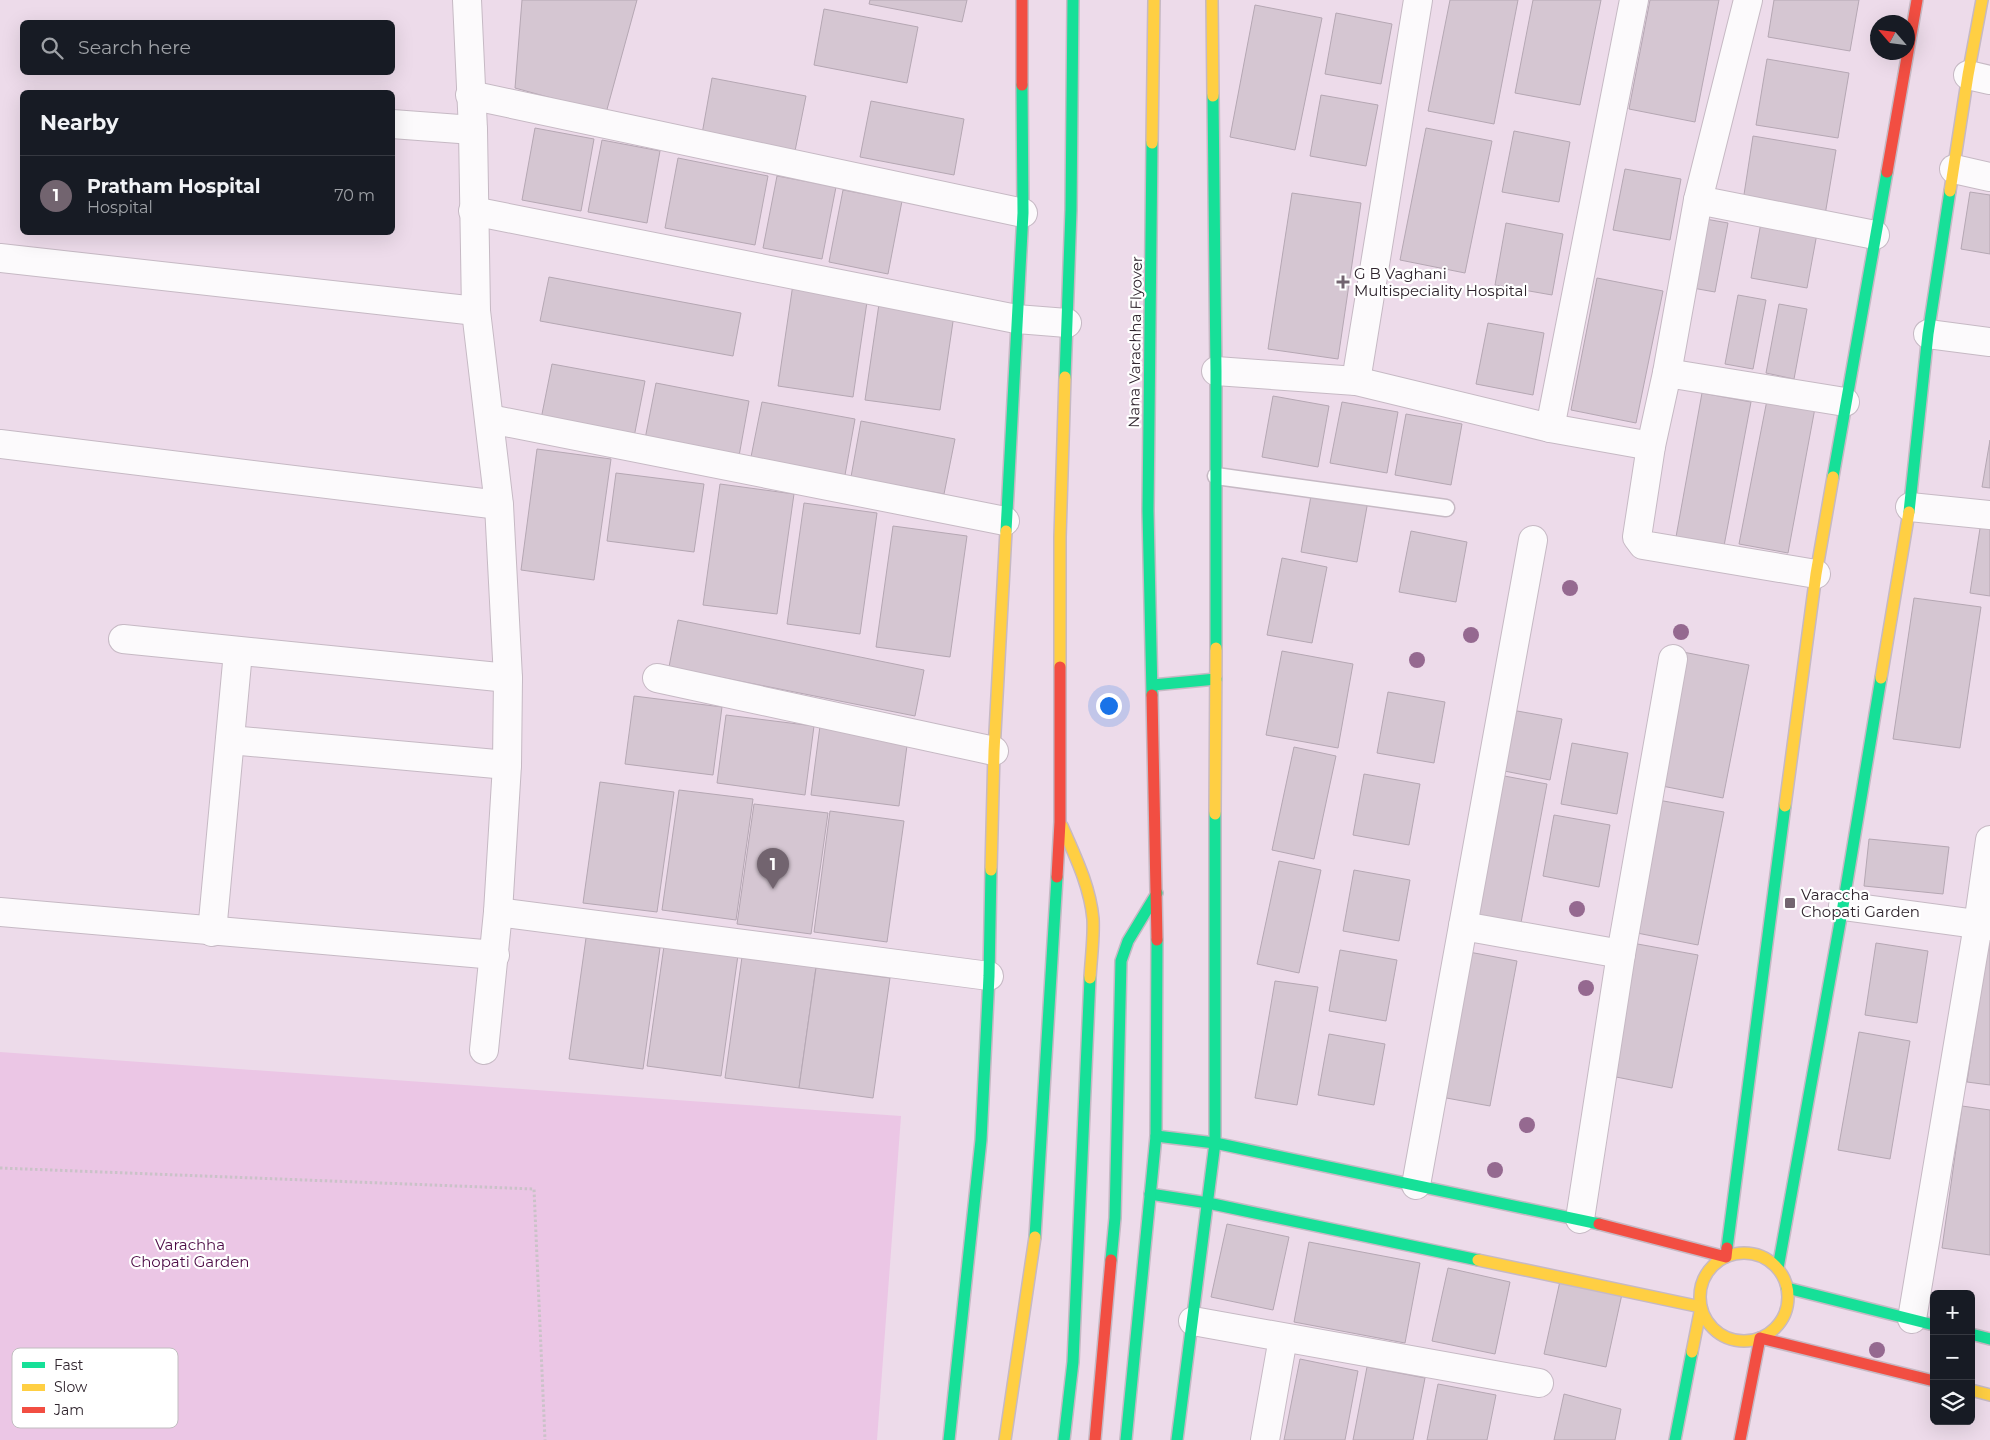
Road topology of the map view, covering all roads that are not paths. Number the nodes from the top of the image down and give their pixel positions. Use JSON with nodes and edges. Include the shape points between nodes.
{"nodes":[{"id":1,"x":467,"y":0,"type":"edge"},
{"id":2,"x":1022,"y":0,"type":"edge"},
{"id":3,"x":1073,"y":0,"type":"edge"},
{"id":4,"x":1154,"y":0,"type":"edge"},
{"id":5,"x":1212,"y":0,"type":"edge"},
{"id":6,"x":1418,"y":0,"type":"edge"},
{"id":7,"x":1634,"y":0,"type":"edge"},
{"id":8,"x":1748,"y":0,"type":"edge"},
{"id":9,"x":1918,"y":0,"type":"edge"},
{"id":10,"x":1982,"y":0,"type":"edge"},
{"id":11,"x":1979,"y":77,"type":"edge"},
{"id":12,"x":470,"y":95,"type":"junction"},
{"id":13,"x":395,"y":124,"type":"edge"},
{"id":14,"x":473,"y":130,"type":"junction"},
{"id":15,"x":1954,"y":169,"type":"junction"},
{"id":16,"x":1990,"y":176,"type":"edge"},
{"id":17,"x":1698,"y":200,"type":"junction"},
{"id":18,"x":473,"y":212,"type":"junction"},
{"id":19,"x":1023,"y":213,"type":"junction"},
{"id":20,"x":1875,"y":235,"type":"junction"},
{"id":21,"x":0,"y":258,"type":"edge"},
{"id":22,"x":476,"y":312,"type":"junction"},
{"id":23,"x":1016,"y":319,"type":"junction"},
{"id":24,"x":1067,"y":323,"type":"junction"},
{"id":25,"x":1928,"y":334,"type":"junction"},
{"id":26,"x":1990,"y":342,"type":"edge"},
{"id":27,"x":1216,"y":371,"type":"junction"},
{"id":28,"x":1667,"y":373,"type":"junction"},
{"id":29,"x":1356,"y":381,"type":"junction"},
{"id":30,"x":1845,"y":402,"type":"junction"},
{"id":31,"x":490,"y":419,"type":"junction"},
{"id":32,"x":1550,"y":428,"type":"junction"},
{"id":33,"x":0,"y":444,"type":"edge"},
{"id":34,"x":1651,"y":446,"type":"junction"},
{"id":35,"x":1216,"y":476,"type":"junction"},
{"id":36,"x":499,"y":505,"type":"junction"},
{"id":37,"x":1910,"y":507,"type":"junction"},
{"id":38,"x":1446,"y":508,"type":"dead end"},
{"id":39,"x":1990,"y":515,"type":"edge"},
{"id":40,"x":1006,"y":521,"type":"junction"},
{"id":41,"x":1532,"y":540,"type":"dead end"},
{"id":42,"x":1816,"y":574,"type":"junction"},
{"id":43,"x":123,"y":639,"type":"dead end"},
{"id":44,"x":238,"y":652,"type":"junction"},
{"id":45,"x":1673,"y":659,"type":"dead end"},
{"id":46,"x":508,"y":678,"type":"junction"},
{"id":47,"x":657,"y":678,"type":"dead end"},
{"id":48,"x":1216,"y":679,"type":"junction"},
{"id":49,"x":1153,"y":685,"type":"junction"},
{"id":50,"x":230,"y":740,"type":"junction"},
{"id":51,"x":994,"y":751,"type":"junction"},
{"id":52,"x":507,"y":765,"type":"junction"},
{"id":53,"x":1060,"y":822,"type":"junction"},
{"id":54,"x":1990,"y":840,"type":"edge"},
{"id":55,"x":1158,"y":894,"type":"junction"},
{"id":56,"x":1843,"y":906,"type":"junction"},
{"id":57,"x":0,"y":912,"type":"edge"},
{"id":58,"x":498,"y":912,"type":"junction"},
{"id":59,"x":1984,"y":925,"type":"edge"},
{"id":60,"x":1463,"y":926,"type":"junction"},
{"id":61,"x":212,"y":932,"type":"junction"},
{"id":62,"x":1621,"y":954,"type":"junction"},
{"id":63,"x":495,"y":955,"type":"junction"},
{"id":64,"x":989,"y":976,"type":"junction"},
{"id":65,"x":484,"y":1050,"type":"dead end"},
{"id":66,"x":1156,"y":1136,"type":"junction"},
{"id":67,"x":1215,"y":1143,"type":"junction"},
{"id":68,"x":1416,"y":1185,"type":"junction"},
{"id":69,"x":1150,"y":1194,"type":"junction"},
{"id":70,"x":1208,"y":1203,"type":"junction"},
{"id":71,"x":1580,"y":1219,"type":"junction"},
{"id":72,"x":1726,"y":1257,"type":"junction"},
{"id":73,"x":1778,"y":1268,"type":"junction"},
{"id":74,"x":1787,"y":1288,"type":"junction"},
{"id":75,"x":1701,"y":1306,"type":"junction"},
{"id":76,"x":1193,"y":1321,"type":"junction"},
{"id":77,"x":1923,"y":1322,"type":"edge"},
{"id":78,"x":1975,"y":1335,"type":"edge"},
{"id":79,"x":1284,"y":1338,"type":"junction"},
{"id":80,"x":1760,"y":1338,"type":"junction"},
{"id":81,"x":1990,"y":1338,"type":"edge"},
{"id":82,"x":1930,"y":1380,"type":"edge"},
{"id":83,"x":1539,"y":1383,"type":"dead end"},
{"id":84,"x":1975,"y":1391,"type":"edge"},
{"id":85,"x":1990,"y":1395,"type":"edge"},
{"id":86,"x":949,"y":1440,"type":"edge"},
{"id":87,"x":1005,"y":1440,"type":"edge"},
{"id":88,"x":1064,"y":1440,"type":"edge"},
{"id":89,"x":1095,"y":1440,"type":"edge"},
{"id":90,"x":1126,"y":1440,"type":"edge"},
{"id":91,"x":1177,"y":1440,"type":"edge"},
{"id":92,"x":1264,"y":1440,"type":"edge"},
{"id":93,"x":1675,"y":1440,"type":"edge"},
{"id":94,"x":1740,"y":1440,"type":"edge"}],
"edges":[{"from":1,"to":12,"type":"street"},
{"from":2,"to":19,"type":"main road"},
{"from":3,"to":24,"type":"main road"},
{"from":4,"to":49,"type":"main road","name":"Nana Varachha Flyover","via":[[1148,511]]},
{"from":5,"to":27,"type":"main road"},
{"from":6,"to":29,"type":"street"},
{"from":7,"to":32,"type":"street"},
{"from":8,"to":17,"type":"street"},
{"from":9,"to":20,"type":"main road"},
{"from":10,"to":11,"type":"main road"},
{"from":11,"to":15,"type":"main road"},
{"from":12,"to":14,"type":"street"},
{"from":12,"to":19,"type":"street"},
{"from":13,"to":14,"type":"street"},
{"from":14,"to":18,"type":"street"},
{"from":15,"to":16,"type":"street"},
{"from":15,"to":25,"type":"main road"},
{"from":17,"to":20,"type":"street"},
{"from":17,"to":28,"type":"street"},
{"from":18,"to":22,"type":"street"},
{"from":18,"to":23,"type":"street"},
{"from":19,"to":23,"type":"main road"},
{"from":20,"to":30,"type":"main road"},
{"from":21,"to":22,"type":"street"},
{"from":22,"to":31,"type":"street"},
{"from":23,"to":24,"type":"street"},
{"from":23,"to":40,"type":"main road"},
{"from":24,"to":53,"type":"main road","via":[[1060,537]]},
{"from":25,"to":26,"type":"street"},
{"from":25,"to":37,"type":"main road"},
{"from":27,"to":29,"type":"street"},
{"from":27,"to":35,"type":"main road"},
{"from":28,"to":30,"type":"street"},
{"from":28,"to":34,"type":"street"},
{"from":29,"to":32,"type":"street"},
{"from":30,"to":42,"type":"main road"},
{"from":31,"to":36,"type":"street"},
{"from":31,"to":40,"type":"street"},
{"from":32,"to":34,"type":"street"},
{"from":33,"to":36,"type":"street"},
{"from":34,"to":42,"type":"street","via":[[1638,538],[1643,545]]},
{"from":35,"to":38,"type":"lane"},
{"from":35,"to":48,"type":"main road"},
{"from":36,"to":46,"type":"street"},
{"from":37,"to":39,"type":"street"},
{"from":37,"to":56,"type":"main road"},
{"from":40,"to":51,"type":"main road"},
{"from":41,"to":60,"type":"street"},
{"from":42,"to":72,"type":"main road"},
{"from":43,"to":44,"type":"street"},
{"from":44,"to":46,"type":"street"},
{"from":44,"to":50,"type":"street"},
{"from":45,"to":62,"type":"street"},
{"from":46,"to":52,"type":"street"},
{"from":47,"to":51,"type":"street"},
{"from":48,"to":49,"type":"main road"},
{"from":48,"to":67,"type":"main road"},
{"from":49,"to":55,"type":"main road","name":"Nana Varachha Flyover"},
{"from":50,"to":52,"type":"street"},
{"from":50,"to":61,"type":"street"},
{"from":51,"to":64,"type":"main road"},
{"from":52,"to":58,"type":"street"},
{"from":53,"to":87,"type":"main road","via":[[1034,1252]]},
{"from":53,"to":88,"type":"main road","via":[[1084,876],[1091,897],[1093,920],[1073,1362]]},
{"from":54,"to":59,"type":"street"},
{"from":55,"to":66,"type":"main road","name":"Nana Varachha Flyover"},
{"from":55,"to":89,"type":"main road","via":[[1128,941],[1120,960],[1115,1218]]},
{"from":56,"to":59,"type":"street"},
{"from":56,"to":73,"type":"main road"},
{"from":57,"to":61,"type":"street"},
{"from":58,"to":63,"type":"street"},
{"from":58,"to":64,"type":"street"},
{"from":59,"to":77,"type":"street"},
{"from":60,"to":62,"type":"street"},
{"from":60,"to":68,"type":"street"},
{"from":61,"to":63,"type":"street"},
{"from":62,"to":71,"type":"street"},
{"from":63,"to":65,"type":"street"},
{"from":64,"to":86,"type":"main road","via":[[980,1140]]},
{"from":66,"to":67,"type":"main road"},
{"from":66,"to":69,"type":"main road","name":"Nana Varachha Flyover"},
{"from":67,"to":68,"type":"main road"},
{"from":67,"to":70,"type":"main road"},
{"from":68,"to":71,"type":"main road"},
{"from":69,"to":70,"type":"main road"},
{"from":69,"to":90,"type":"main road","name":"Nana Varachha Flyover"},
{"from":70,"to":75,"type":"main road"},
{"from":70,"to":76,"type":"main road"},
{"from":71,"to":72,"type":"main road"},
{"from":72,"to":73,"type":"main road","via":[[1739,1253],[1754,1254]]},
{"from":72,"to":75,"type":"main road","via":[[1705,1278]]},
{"from":73,"to":74,"type":"main road"},
{"from":74,"to":77,"type":"main road"},
{"from":74,"to":80,"type":"main road","via":[[1787,1309],[1781,1323]]},
{"from":75,"to":80,"type":"main road","via":[[1706,1320],[1728,1339],[1743,1342]]},
{"from":75,"to":93,"type":"main road"},
{"from":76,"to":79,"type":"street"},
{"from":76,"to":91,"type":"main road"},
{"from":78,"to":81,"type":"main road"},
{"from":79,"to":83,"type":"street"},
{"from":79,"to":92,"type":"street"},
{"from":80,"to":82,"type":"main road"},
{"from":80,"to":94,"type":"main road"},
{"from":84,"to":85,"type":"main road"}]}
